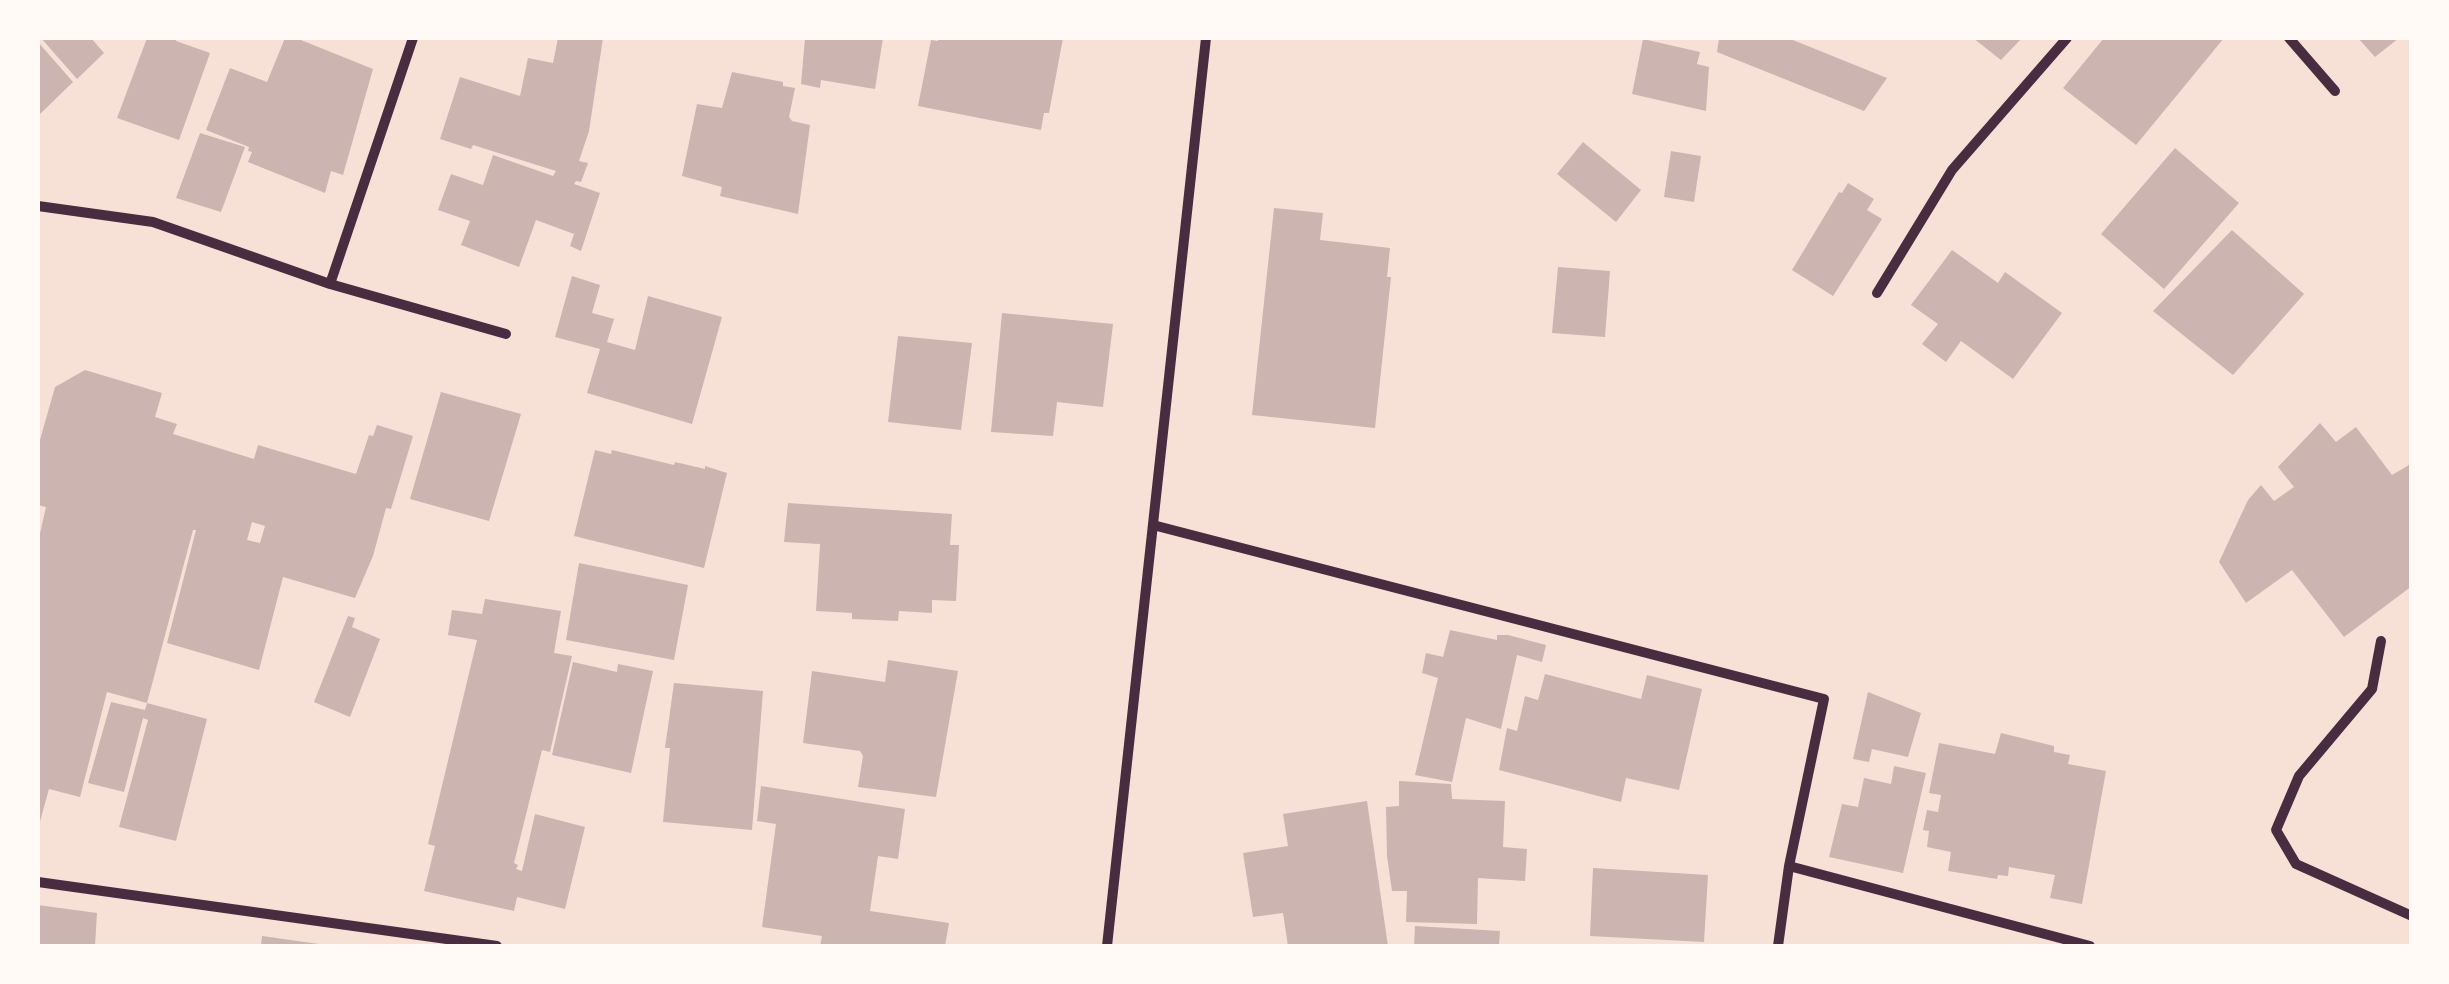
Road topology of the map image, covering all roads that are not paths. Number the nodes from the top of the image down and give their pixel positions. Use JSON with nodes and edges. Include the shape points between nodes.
{"nodes":[{"id":1,"x":413,"y":38,"type":"edge"},
{"id":2,"x":1206,"y":38,"type":"edge"},
{"id":3,"x":2067,"y":38,"type":"edge"},
{"id":4,"x":2290,"y":38,"type":"edge"},
{"id":5,"x":2335,"y":92,"type":"dead end"},
{"id":6,"x":38,"y":206,"type":"edge"},
{"id":7,"x":330,"y":284,"type":"junction"},
{"id":8,"x":1876,"y":293,"type":"dead end"},
{"id":9,"x":506,"y":334,"type":"dead end"},
{"id":10,"x":1153,"y":525,"type":"junction"},
{"id":11,"x":2381,"y":641,"type":"dead end"},
{"id":12,"x":1789,"y":866,"type":"junction"},
{"id":13,"x":38,"y":882,"type":"edge"},
{"id":14,"x":2412,"y":916,"type":"edge"},
{"id":15,"x":497,"y":946,"type":"edge"},
{"id":16,"x":1108,"y":946,"type":"edge"},
{"id":17,"x":1778,"y":946,"type":"edge"},
{"id":18,"x":2090,"y":946,"type":"edge"}],
"edges":[{"from":1,"to":7,"type":"street"},
{"from":2,"to":10,"type":"street"},
{"from":3,"to":8,"type":"street","via":[[1952,170]]},
{"from":4,"to":5,"type":"street"},
{"from":6,"to":7,"type":"street","via":[[152,222]]},
{"from":7,"to":9,"type":"street"},
{"from":10,"to":12,"type":"street","via":[[1824,699]]},
{"from":10,"to":16,"type":"street"},
{"from":11,"to":14,"type":"street","via":[[2372,689],[2298,776],[2276,830],[2296,864]]},
{"from":12,"to":17,"type":"street"},
{"from":12,"to":18,"type":"street"},
{"from":13,"to":15,"type":"street"}]}
